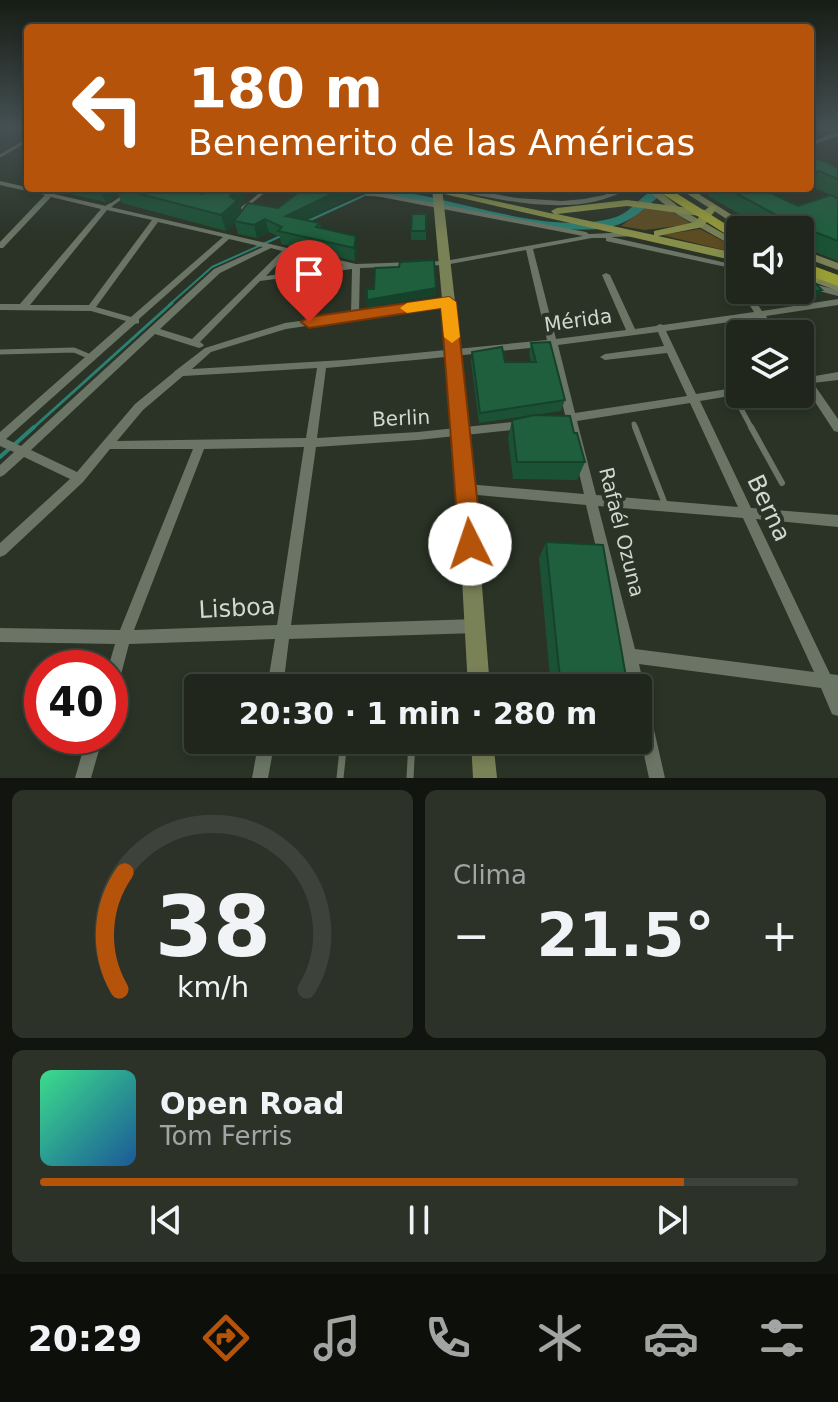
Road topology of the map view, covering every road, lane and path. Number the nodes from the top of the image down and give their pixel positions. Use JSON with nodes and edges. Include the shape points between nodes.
{"nodes":[{"id":1,"x":0,"y":183,"type":"edge"},
{"id":2,"x":24,"y":189,"type":"edge"},
{"id":3,"x":37,"y":192,"type":"edge"},
{"id":4,"x":52,"y":192,"type":"edge"},
{"id":5,"x":120,"y":192,"type":"edge"},
{"id":6,"x":263,"y":192,"type":"edge"},
{"id":7,"x":364,"y":192,"type":"edge"},
{"id":8,"x":472,"y":192,"type":"edge"},
{"id":9,"x":512,"y":192,"type":"edge"},
{"id":10,"x":611,"y":192,"type":"edge"},
{"id":11,"x":631,"y":192,"type":"edge"},
{"id":12,"x":703,"y":192,"type":"edge"},
{"id":13,"x":671,"y":194,"type":"edge"},
{"id":14,"x":49,"y":195,"type":"junction"},
{"id":15,"x":437,"y":197,"type":"edge"},
{"id":16,"x":513,"y":200,"type":"junction"},
{"id":17,"x":691,"y":202,"type":"junction"},
{"id":18,"x":496,"y":203,"type":"junction"},
{"id":19,"x":525,"y":207,"type":"junction"},
{"id":20,"x":104,"y":209,"type":"junction"},
{"id":21,"x":707,"y":217,"type":"junction"},
{"id":22,"x":247,"y":218,"type":"edge"},
{"id":23,"x":155,"y":221,"type":"junction"},
{"id":24,"x":726,"y":223,"type":"edge"},
{"id":25,"x":726,"y":226,"type":"edge"},
{"id":26,"x":237,"y":228,"type":"edge"},
{"id":27,"x":726,"y":230,"type":"edge"},
{"id":28,"x":640,"y":234,"type":"junction"},
{"id":29,"x":592,"y":236,"type":"junction"},
{"id":30,"x":227,"y":237,"type":"junction"},
{"id":31,"x":726,"y":243,"type":"edge"},
{"id":32,"x":263,"y":245,"type":"junction"},
{"id":33,"x":0,"y":246,"type":"edge"},
{"id":34,"x":529,"y":247,"type":"junction"},
{"id":35,"x":285,"y":252,"type":"junction"},
{"id":36,"x":726,"y":256,"type":"edge"},
{"id":37,"x":726,"y":257,"type":"edge"},
{"id":38,"x":445,"y":263,"type":"junction"},
{"id":39,"x":814,"y":264,"type":"edge"},
{"id":40,"x":356,"y":266,"type":"junction"},
{"id":41,"x":814,"y":268,"type":"edge"},
{"id":42,"x":814,"y":272,"type":"edge"},
{"id":43,"x":606,"y":275,"type":"dead end"},
{"id":44,"x":259,"y":279,"type":"junction"},
{"id":45,"x":814,"y":279,"type":"edge"},
{"id":46,"x":836,"y":282,"type":"edge"},
{"id":47,"x":449,"y":302,"type":"junction"},
{"id":48,"x":838,"y":302,"type":"edge"},
{"id":49,"x":752,"y":304,"type":"edge"},
{"id":50,"x":0,"y":307,"type":"edge"},
{"id":51,"x":23,"y":307,"type":"junction"},
{"id":52,"x":91,"y":308,"type":"junction"},
{"id":53,"x":759,"y":315,"type":"junction"},
{"id":54,"x":355,"y":316,"type":"junction"},
{"id":55,"x":763,"y":320,"type":"edge"},
{"id":56,"x":136,"y":321,"type":"junction"},
{"id":57,"x":660,"y":327,"type":"junction"},
{"id":58,"x":153,"y":330,"type":"junction"},
{"id":59,"x":631,"y":331,"type":"junction"},
{"id":60,"x":554,"y":342,"type":"junction"},
{"id":61,"x":194,"y":343,"type":"junction"},
{"id":62,"x":670,"y":349,"type":"junction"},
{"id":63,"x":208,"y":350,"type":"junction"},
{"id":64,"x":0,"y":352,"type":"edge"},
{"id":65,"x":453,"y":352,"type":"junction"},
{"id":66,"x":605,"y":357,"type":"dead end"},
{"id":67,"x":94,"y":359,"type":"junction"},
{"id":68,"x":322,"y":364,"type":"junction"},
{"id":69,"x":178,"y":373,"type":"junction"},
{"id":70,"x":838,"y":376,"type":"edge"},
{"id":71,"x":814,"y":377,"type":"edge"},
{"id":72,"x":726,"y":393,"type":"edge"},
{"id":73,"x":814,"y":395,"type":"edge"},
{"id":74,"x":692,"y":397,"type":"junction"},
{"id":75,"x":744,"y":408,"type":"edge"},
{"id":76,"x":570,"y":418,"type":"junction"},
{"id":77,"x":634,"y":424,"type":"dead end"},
{"id":78,"x":838,"y":428,"type":"edge"},
{"id":79,"x":462,"y":433,"type":"junction"},
{"id":80,"x":313,"y":441,"type":"junction"},
{"id":81,"x":9,"y":445,"type":"edge"},
{"id":82,"x":108,"y":445,"type":"junction"},
{"id":83,"x":200,"y":445,"type":"junction"},
{"id":84,"x":0,"y":472,"type":"edge"},
{"id":85,"x":79,"y":478,"type":"junction"},
{"id":86,"x":782,"y":483,"type":"dead end"},
{"id":87,"x":466,"y":489,"type":"junction"},
{"id":88,"x":591,"y":499,"type":"junction"},
{"id":89,"x":665,"y":504,"type":"junction"},
{"id":90,"x":746,"y":512,"type":"junction"},
{"id":91,"x":838,"y":521,"type":"edge"},
{"id":92,"x":0,"y":551,"type":"edge"},
{"id":93,"x":477,"y":626,"type":"junction"},
{"id":94,"x":285,"y":630,"type":"junction"},
{"id":95,"x":0,"y":635,"type":"edge"},
{"id":96,"x":124,"y":637,"type":"junction"},
{"id":97,"x":120,"y":650,"type":"edge"},
{"id":98,"x":630,"y":656,"type":"junction"},
{"id":99,"x":277,"y":674,"type":"edge"},
{"id":100,"x":479,"y":674,"type":"edge"},
{"id":101,"x":634,"y":674,"type":"edge"},
{"id":102,"x":832,"y":683,"type":"edge"},
{"id":103,"x":838,"y":708,"type":"edge"},
{"id":104,"x":90,"y":754,"type":"edge"},
{"id":105,"x":264,"y":754,"type":"edge"},
{"id":106,"x":343,"y":754,"type":"edge"},
{"id":107,"x":411,"y":754,"type":"edge"},
{"id":108,"x":483,"y":754,"type":"edge"},
{"id":109,"x":652,"y":754,"type":"edge"},
{"id":110,"x":83,"y":778,"type":"edge"},
{"id":111,"x":260,"y":778,"type":"edge"},
{"id":112,"x":340,"y":778,"type":"edge"},
{"id":113,"x":410,"y":778,"type":"edge"},
{"id":114,"x":485,"y":778,"type":"edge"},
{"id":115,"x":657,"y":778,"type":"edge"}],
"edges":[{"from":1,"to":2,"type":"street"},
{"from":3,"to":14,"type":"street"},
{"from":4,"to":14,"type":"street"},
{"from":5,"to":20,"type":"lane","via":[[121,198]]},
{"from":6,"to":22,"type":"lane","via":[[243,208]]},
{"from":7,"to":15,"type":"street"},
{"from":8,"to":16,"type":"street"},
{"from":9,"to":16,"type":"street"},
{"from":10,"to":16,"type":"street","via":[[570,202]]},
{"from":11,"to":19,"type":"main road","via":[[592,203]]},
{"from":12,"to":17,"type":"street"},
{"from":13,"to":17,"type":"highway"},
{"from":13,"to":19,"type":"main road","via":[[566,211]]},
{"from":13,"to":21,"type":"highway"},
{"from":14,"to":20,"type":"street"},
{"from":14,"to":33,"type":"street"},
{"from":15,"to":18,"type":"main road"},
{"from":15,"to":29,"type":"street"},
{"from":15,"to":38,"type":"street"},
{"from":17,"to":21,"type":"highway"},
{"from":18,"to":19,"type":"main road"},
{"from":18,"to":28,"type":"main road"},
{"from":20,"to":23,"type":"street"},
{"from":20,"to":51,"type":"street"},
{"from":21,"to":24,"type":"street"},
{"from":21,"to":25,"type":"highway"},
{"from":21,"to":27,"type":"highway"},
{"from":21,"to":28,"type":"main road","via":[[681,231]]},
{"from":21,"to":31,"type":"street"},
{"from":23,"to":30,"type":"street"},
{"from":23,"to":52,"type":"street"},
{"from":26,"to":30,"type":"lane"},
{"from":28,"to":29,"type":"street"},
{"from":28,"to":36,"type":"main road"},
{"from":29,"to":34,"type":"street"},
{"from":29,"to":37,"type":"street"},
{"from":30,"to":32,"type":"street"},
{"from":30,"to":56,"type":"street"},
{"from":32,"to":35,"type":"street"},
{"from":32,"to":58,"type":"street","via":[[217,271]]},
{"from":34,"to":38,"type":"street"},
{"from":34,"to":60,"type":"street","name":"Rafaél Ozuna"},
{"from":35,"to":40,"type":"street"},
{"from":35,"to":44,"type":"street"},
{"from":38,"to":40,"type":"street"},
{"from":38,"to":47,"type":"street"},
{"from":39,"to":46,"type":"street"},
{"from":40,"to":44,"type":"street"},
{"from":40,"to":54,"type":"street"},
{"from":41,"to":46,"type":"highway"},
{"from":42,"to":46,"type":"highway"},
{"from":43,"to":59,"type":"street"},
{"from":44,"to":61,"type":"street"},
{"from":45,"to":46,"type":"highway"},
{"from":46,"to":48,"type":"street"},
{"from":47,"to":54,"type":"street"},
{"from":47,"to":65,"type":"street"},
{"from":48,"to":53,"type":"street","name":"Mérida"},
{"from":49,"to":53,"type":"street"},
{"from":50,"to":51,"type":"street"},
{"from":51,"to":52,"type":"street"},
{"from":52,"to":56,"type":"street"},
{"from":53,"to":55,"type":"street"},
{"from":53,"to":57,"type":"street","name":"Mérida"},
{"from":54,"to":63,"type":"street","via":[[285,326]]},
{"from":56,"to":67,"type":"street"},
{"from":57,"to":59,"type":"street","name":"Mérida"},
{"from":57,"to":62,"type":"street","name":"Berna"},
{"from":58,"to":61,"type":"street"},
{"from":58,"to":81,"type":"street"},
{"from":59,"to":60,"type":"street","name":"Mérida"},
{"from":60,"to":65,"type":"street","name":"Mérida"},
{"from":60,"to":76,"type":"street","name":"Rafaél Ozuna"},
{"from":61,"to":63,"type":"street"},
{"from":62,"to":66,"type":"street"},
{"from":62,"to":74,"type":"street","name":"Berna"},
{"from":63,"to":69,"type":"street"},
{"from":64,"to":67,"type":"lane","via":[[74,350]]},
{"from":65,"to":68,"type":"street","name":"Mérida"},
{"from":65,"to":79,"type":"street"},
{"from":67,"to":81,"type":"street"},
{"from":68,"to":69,"type":"street","name":"Mérida"},
{"from":68,"to":80,"type":"street"},
{"from":69,"to":82,"type":"street","via":[[139,407]]},
{"from":70,"to":71,"type":"street"},
{"from":72,"to":74,"type":"street","name":"Berlin"},
{"from":73,"to":78,"type":"street"},
{"from":74,"to":76,"type":"street","name":"Berlin"},
{"from":74,"to":90,"type":"street","name":"Berna"},
{"from":75,"to":86,"type":"lane"},
{"from":76,"to":79,"type":"street","name":"Berlin"},
{"from":76,"to":88,"type":"street","name":"Rafaél Ozuna"},
{"from":77,"to":89,"type":"lane"},
{"from":79,"to":80,"type":"street","name":"Berlin"},
{"from":79,"to":87,"type":"street"},
{"from":80,"to":83,"type":"street","name":"Berlin"},
{"from":80,"to":94,"type":"street"},
{"from":81,"to":84,"type":"street"},
{"from":81,"to":85,"type":"street"},
{"from":82,"to":83,"type":"street","name":"Berlin"},
{"from":82,"to":85,"type":"street"},
{"from":83,"to":96,"type":"street"},
{"from":85,"to":92,"type":"street"},
{"from":87,"to":88,"type":"street"},
{"from":87,"to":93,"type":"street"},
{"from":88,"to":89,"type":"street"},
{"from":88,"to":98,"type":"street","name":"Rafaél Ozuna"},
{"from":89,"to":90,"type":"street"},
{"from":90,"to":91,"type":"street"},
{"from":90,"to":102,"type":"street","name":"Berna"},
{"from":93,"to":94,"type":"street","name":"Lisboa"},
{"from":93,"to":100,"type":"street"},
{"from":94,"to":96,"type":"street","name":"Lisboa"},
{"from":94,"to":99,"type":"street"},
{"from":95,"to":96,"type":"street","name":"Lisboa"},
{"from":96,"to":97,"type":"street"},
{"from":98,"to":101,"type":"street","name":"Rafaél Ozuna"},
{"from":98,"to":102,"type":"street"},
{"from":102,"to":103,"type":"street","name":"Berna"},
{"from":104,"to":110,"type":"street"},
{"from":105,"to":111,"type":"street"},
{"from":106,"to":112,"type":"lane"},
{"from":107,"to":113,"type":"lane"},
{"from":108,"to":114,"type":"street"},
{"from":109,"to":115,"type":"street","name":"Rafaél Ozuna"}]}
